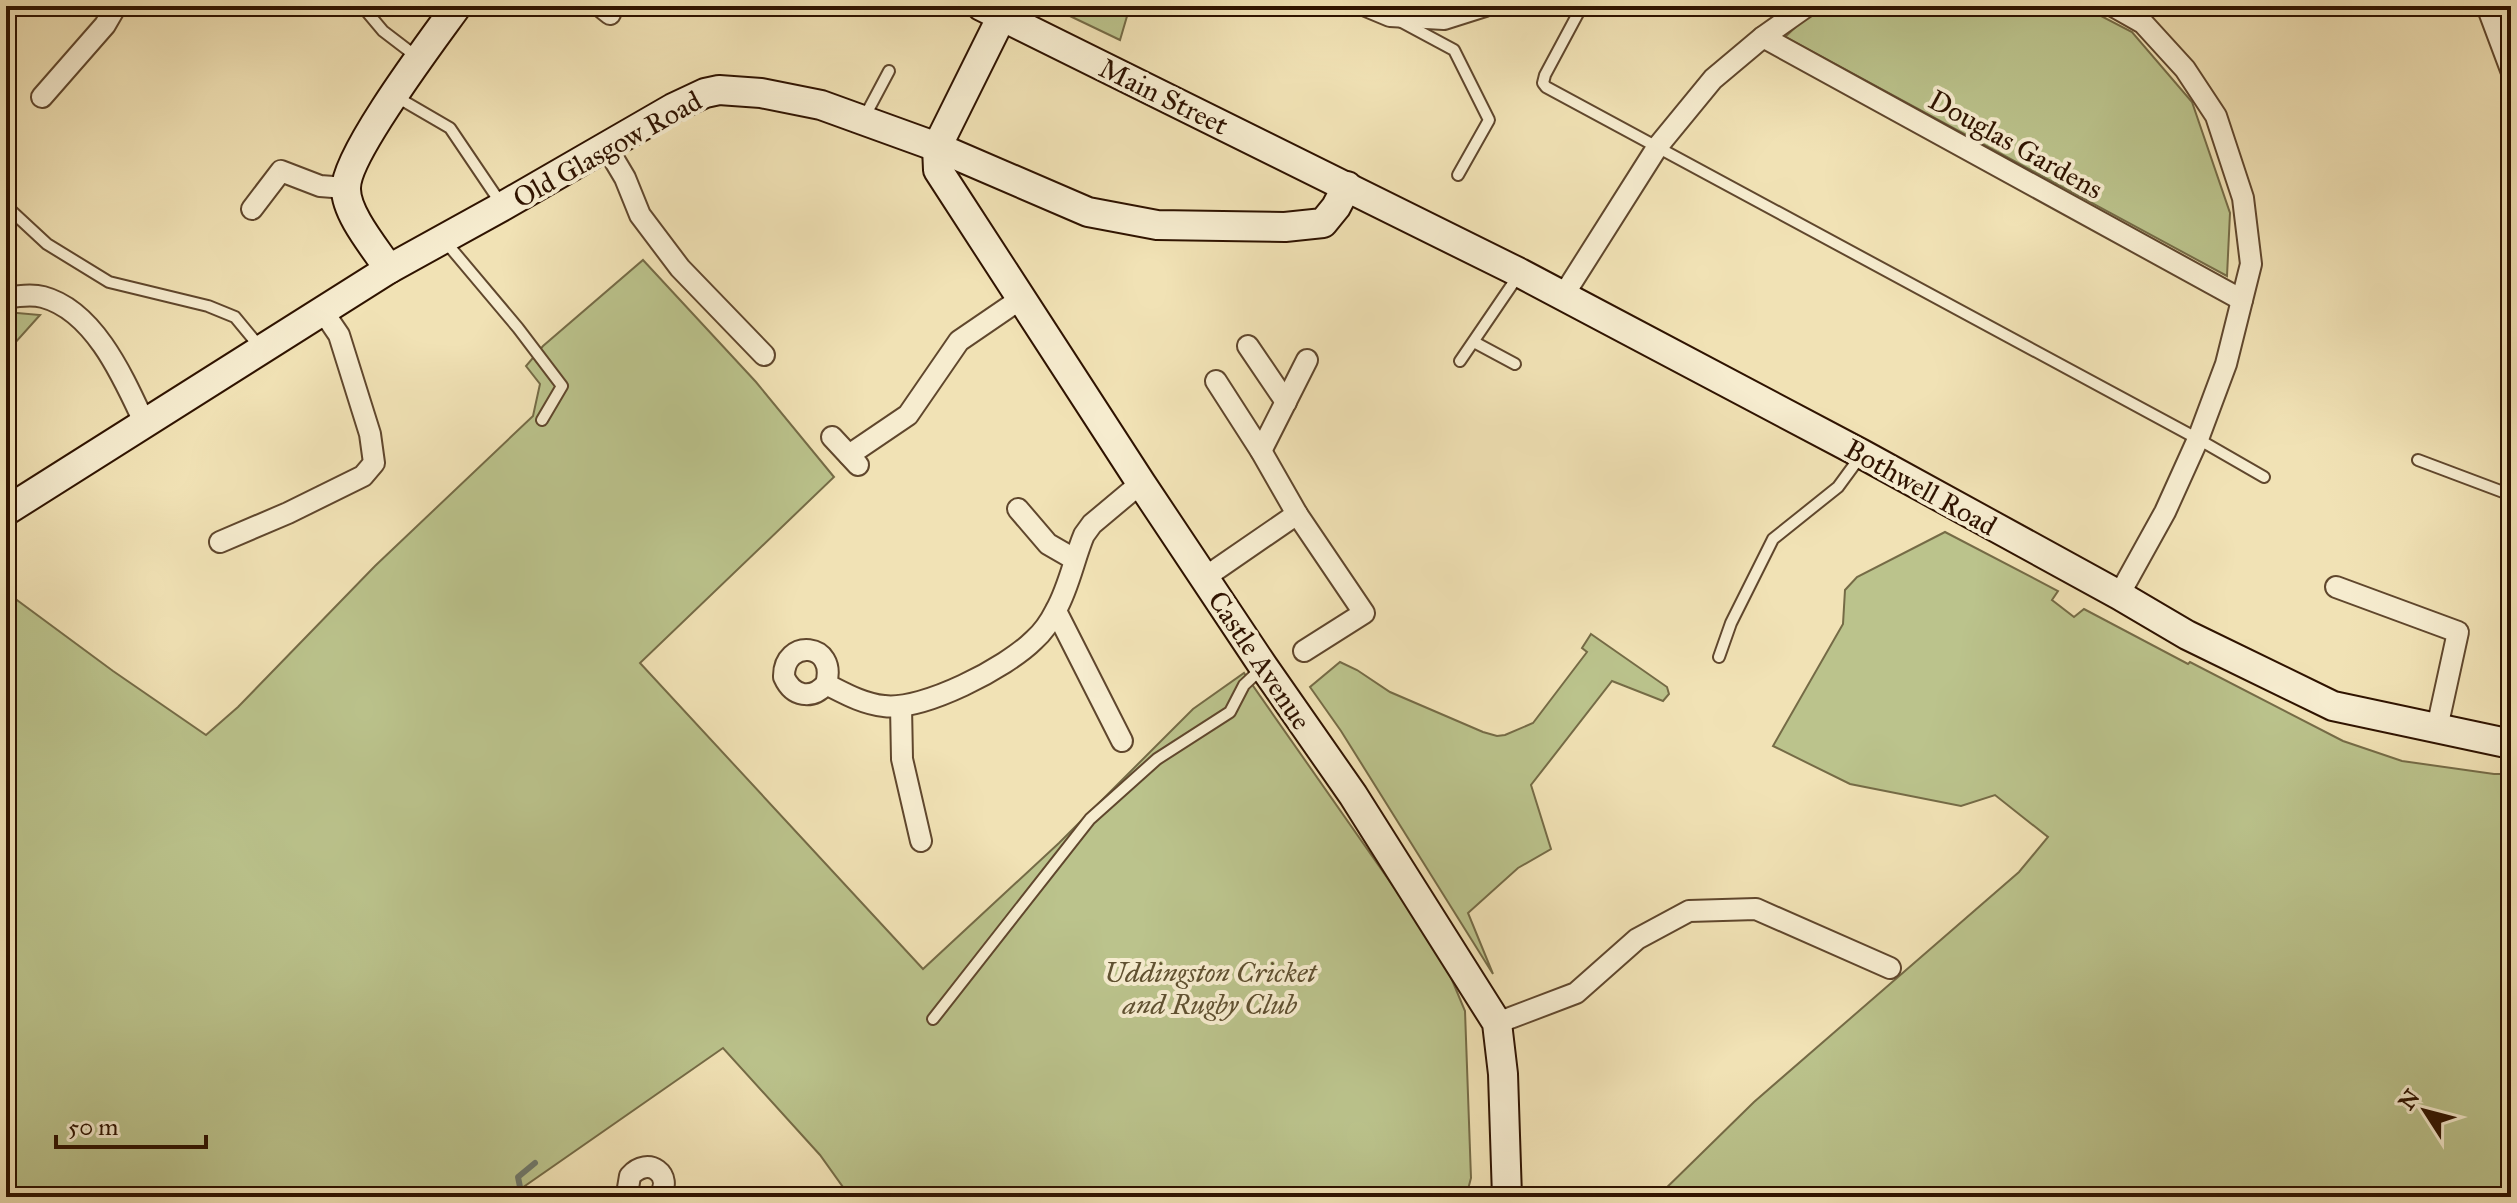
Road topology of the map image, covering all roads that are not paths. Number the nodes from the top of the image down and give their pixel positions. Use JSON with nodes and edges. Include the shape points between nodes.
{"nodes":[{"id":1,"x":116,"y":6,"type":"edge"},
{"id":2,"x":362,"y":6,"type":"edge"},
{"id":3,"x":457,"y":6,"type":"edge"},
{"id":4,"x":1366,"y":6,"type":"edge"},
{"id":5,"x":1485,"y":6,"type":"edge"},
{"id":6,"x":1582,"y":6,"type":"edge"},
{"id":7,"x":1807,"y":6,"type":"edge"},
{"id":8,"x":2113,"y":6,"type":"edge"},
{"id":9,"x":2487,"y":6,"type":"edge"},
{"id":10,"x":997,"y":9,"type":"edge"},
{"id":11,"x":1391,"y":11,"type":"edge"},
{"id":12,"x":1763,"y":37,"type":"junction"},
{"id":13,"x":419,"y":59,"type":"junction"},
{"id":14,"x":2511,"y":70,"type":"edge"},
{"id":15,"x":889,"y":71,"type":"dead end"},
{"id":16,"x":395,"y":96,"type":"junction"},
{"id":17,"x":42,"y":97,"type":"dead end"},
{"id":18,"x":863,"y":120,"type":"junction"},
{"id":19,"x":606,"y":146,"type":"junction"},
{"id":20,"x":1658,"y":146,"type":"junction"},
{"id":21,"x":937,"y":147,"type":"junction"},
{"id":22,"x":989,"y":169,"type":"junction"},
{"id":23,"x":1458,"y":175,"type":"dead end"},
{"id":24,"x":1347,"y":186,"type":"junction"},
{"id":25,"x":346,"y":188,"type":"junction"},
{"id":26,"x":954,"y":194,"type":"junction"},
{"id":27,"x":6,"y":206,"type":"edge"},
{"id":28,"x":503,"y":206,"type":"junction"},
{"id":29,"x":252,"y":209,"type":"dead end"},
{"id":30,"x":443,"y":239,"type":"junction"},
{"id":31,"x":389,"y":269,"type":"junction"},
{"id":32,"x":1520,"y":273,"type":"junction"},
{"id":33,"x":1563,"y":296,"type":"junction"},
{"id":34,"x":6,"y":298,"type":"edge"},
{"id":35,"x":1022,"y":298,"type":"junction"},
{"id":36,"x":2242,"y":300,"type":"junction"},
{"id":37,"x":322,"y":310,"type":"junction"},
{"id":38,"x":1474,"y":342,"type":"junction"},
{"id":39,"x":1248,"y":346,"type":"dead end"},
{"id":40,"x":262,"y":350,"type":"junction"},
{"id":41,"x":764,"y":355,"type":"dead end"},
{"id":42,"x":1307,"y":360,"type":"dead end"},
{"id":43,"x":1460,"y":361,"type":"dead end"},
{"id":44,"x":1515,"y":364,"type":"dead end"},
{"id":45,"x":1216,"y":381,"type":"dead end"},
{"id":46,"x":1286,"y":402,"type":"junction"},
{"id":47,"x":542,"y":420,"type":"dead end"},
{"id":48,"x":145,"y":424,"type":"junction"},
{"id":49,"x":832,"y":437,"type":"dead end"},
{"id":50,"x":2198,"y":439,"type":"junction"},
{"id":51,"x":1261,"y":451,"type":"junction"},
{"id":52,"x":1862,"y":454,"type":"junction"},
{"id":53,"x":2418,"y":460,"type":"dead end"},
{"id":54,"x":2264,"y":477,"type":"dead end"},
{"id":55,"x":1141,"y":483,"type":"junction"},
{"id":56,"x":2511,"y":495,"type":"edge"},
{"id":57,"x":1018,"y":509,"type":"dead end"},
{"id":58,"x":6,"y":511,"type":"edge"},
{"id":59,"x":1297,"y":514,"type":"junction"},
{"id":60,"x":220,"y":542,"type":"dead end"},
{"id":61,"x":1074,"y":559,"type":"junction"},
{"id":62,"x":1204,"y":578,"type":"junction"},
{"id":63,"x":2336,"y":587,"type":"dead end"},
{"id":64,"x":2119,"y":595,"type":"junction"},
{"id":65,"x":1056,"y":611,"type":"junction"},
{"id":66,"x":1304,"y":651,"type":"dead end"},
{"id":67,"x":1719,"y":657,"type":"dead end"},
{"id":68,"x":1263,"y":666,"type":"junction"},
{"id":69,"x":826,"y":684,"type":"dead end"},
{"id":70,"x":901,"y":706,"type":"junction"},
{"id":71,"x":2437,"y":728,"type":"junction"},
{"id":72,"x":1122,"y":741,"type":"dead end"},
{"id":73,"x":2511,"y":744,"type":"edge"},
{"id":74,"x":921,"y":841,"type":"dead end"},
{"id":75,"x":1890,"y":968,"type":"dead end"},
{"id":76,"x":933,"y":1019,"type":"dead end"},
{"id":77,"x":1497,"y":1023,"type":"junction"},
{"id":78,"x":633,"y":1197,"type":"edge"},
{"id":79,"x":659,"y":1197,"type":"edge"},
{"id":80,"x":1507,"y":1197,"type":"edge"}],
"edges":[{"from":1,"to":17,"type":"street"},
{"from":2,"to":13,"type":"lane","via":[[383,31]]},
{"from":3,"to":13,"type":"street"},
{"from":4,"to":11,"type":"street"},
{"from":5,"to":11,"type":"street","via":[[1444,19]]},
{"from":6,"to":20,"type":"lane","via":[[1543,83]]},
{"from":7,"to":12,"type":"street"},
{"from":8,"to":36,"type":"street","via":[[2143,23],[2185,69],[2216,116],[2243,198],[2251,264]]},
{"from":9,"to":14,"type":"street"},
{"from":10,"to":21,"type":"street"},
{"from":10,"to":24,"type":"street","name":"Main Street"},
{"from":11,"to":23,"type":"lane","via":[[1454,50],[1489,120]]},
{"from":12,"to":20,"type":"street","via":[[1713,79]]},
{"from":12,"to":36,"type":"street","name":"Douglas Gardens"},
{"from":13,"to":16,"type":"street"},
{"from":15,"to":18,"type":"lane"},
{"from":16,"to":25,"type":"street","via":[[360,149]]},
{"from":16,"to":28,"type":"lane","via":[[450,128]]},
{"from":18,"to":19,"type":"street","name":"Old Glasgow Road","via":[[821,105],[719,90],[689,99]]},
{"from":18,"to":21,"type":"street","name":"Old Glasgow Road"},
{"from":19,"to":28,"type":"street","name":"Old Glasgow Road"},
{"from":19,"to":41,"type":"street","via":[[640,215],[680,268]]},
{"from":20,"to":33,"type":"street"},
{"from":20,"to":50,"type":"lane"},
{"from":21,"to":22,"type":"street","name":"Old Glasgow Road"},
{"from":21,"to":26,"type":"street","name":"Castle Avenue","via":[[938,170]]},
{"from":22,"to":24,"type":"street","name":"Old Glasgow Road","via":[[1088,212],[1157,225],[1323,223]]},
{"from":22,"to":26,"type":"street"},
{"from":24,"to":32,"type":"street","name":"Bothwell Road"},
{"from":25,"to":29,"type":"street","via":[[320,186],[281,171]]},
{"from":25,"to":31,"type":"street","via":[[350,209]]},
{"from":26,"to":35,"type":"street","name":"Castle Avenue"},
{"from":27,"to":40,"type":"lane","via":[[47,244],[109,282],[235,317]]},
{"from":28,"to":30,"type":"street","name":"Old Glasgow Road"},
{"from":30,"to":31,"type":"street","name":"Old Glasgow Road"},
{"from":30,"to":47,"type":"lane","via":[[562,386]]},
{"from":31,"to":37,"type":"street","name":"Old Glasgow Road"},
{"from":32,"to":33,"type":"street","name":"Bothwell Road"},
{"from":32,"to":38,"type":"lane"},
{"from":33,"to":52,"type":"street","name":"Bothwell Road"},
{"from":34,"to":48,"type":"street","via":[[42,296],[75,312],[102,343]]},
{"from":35,"to":49,"type":"street","via":[[959,341],[908,415],[854,460]]},
{"from":35,"to":55,"type":"street","name":"Castle Avenue"},
{"from":36,"to":50,"type":"street","via":[[2226,364]]},
{"from":37,"to":40,"type":"street","name":"Old Glasgow Road"},
{"from":37,"to":60,"type":"street","via":[[339,335],[374,463],[363,476]]},
{"from":38,"to":43,"type":"lane"},
{"from":38,"to":44,"type":"lane"},
{"from":39,"to":46,"type":"street"},
{"from":40,"to":48,"type":"street","name":"Old Glasgow Road"},
{"from":42,"to":46,"type":"street"},
{"from":45,"to":51,"type":"street"},
{"from":46,"to":51,"type":"street"},
{"from":48,"to":58,"type":"street","name":"Old Glasgow Road"},
{"from":50,"to":54,"type":"lane"},
{"from":50,"to":64,"type":"street"},
{"from":51,"to":59,"type":"street"},
{"from":52,"to":64,"type":"street","name":"Bothwell Road"},
{"from":52,"to":67,"type":"lane","via":[[1838,487],[1773,539]]},
{"from":53,"to":56,"type":"lane"},
{"from":55,"to":61,"type":"street","via":[[1092,524]]},
{"from":55,"to":62,"type":"street","name":"Castle Avenue"},
{"from":57,"to":61,"type":"street","via":[[1048,544]]},
{"from":59,"to":62,"type":"street"},
{"from":59,"to":66,"type":"street","via":[[1364,613]]},
{"from":61,"to":65,"type":"street"},
{"from":62,"to":68,"type":"street","name":"Castle Avenue"},
{"from":63,"to":71,"type":"street","via":[[2458,632]]},
{"from":64,"to":71,"type":"street","name":"Bothwell Road","via":[[2187,635],[2333,706]]},
{"from":65,"to":70,"type":"street","via":[[1034,640],[988,673],[955,691]]},
{"from":65,"to":72,"type":"street"},
{"from":68,"to":76,"type":"lane","via":[[1244,685],[1230,712],[1157,759],[1090,819]]},
{"from":68,"to":77,"type":"street","name":"Castle Avenue","via":[[1353,795]]},
{"from":69,"to":70,"type":"street","via":[[885,707]]},
{"from":70,"to":74,"type":"street","via":[[902,759]]},
{"from":71,"to":73,"type":"street","name":"Bothwell Road"},
{"from":75,"to":77,"type":"street","via":[[1756,909],[1689,911],[1637,939],[1576,993]]},
{"from":77,"to":80,"type":"street","name":"Castle Avenue"},
{"from":78,"to":79,"type":"street","via":[[630,1176],[647,1166],[663,1178]]}]}
